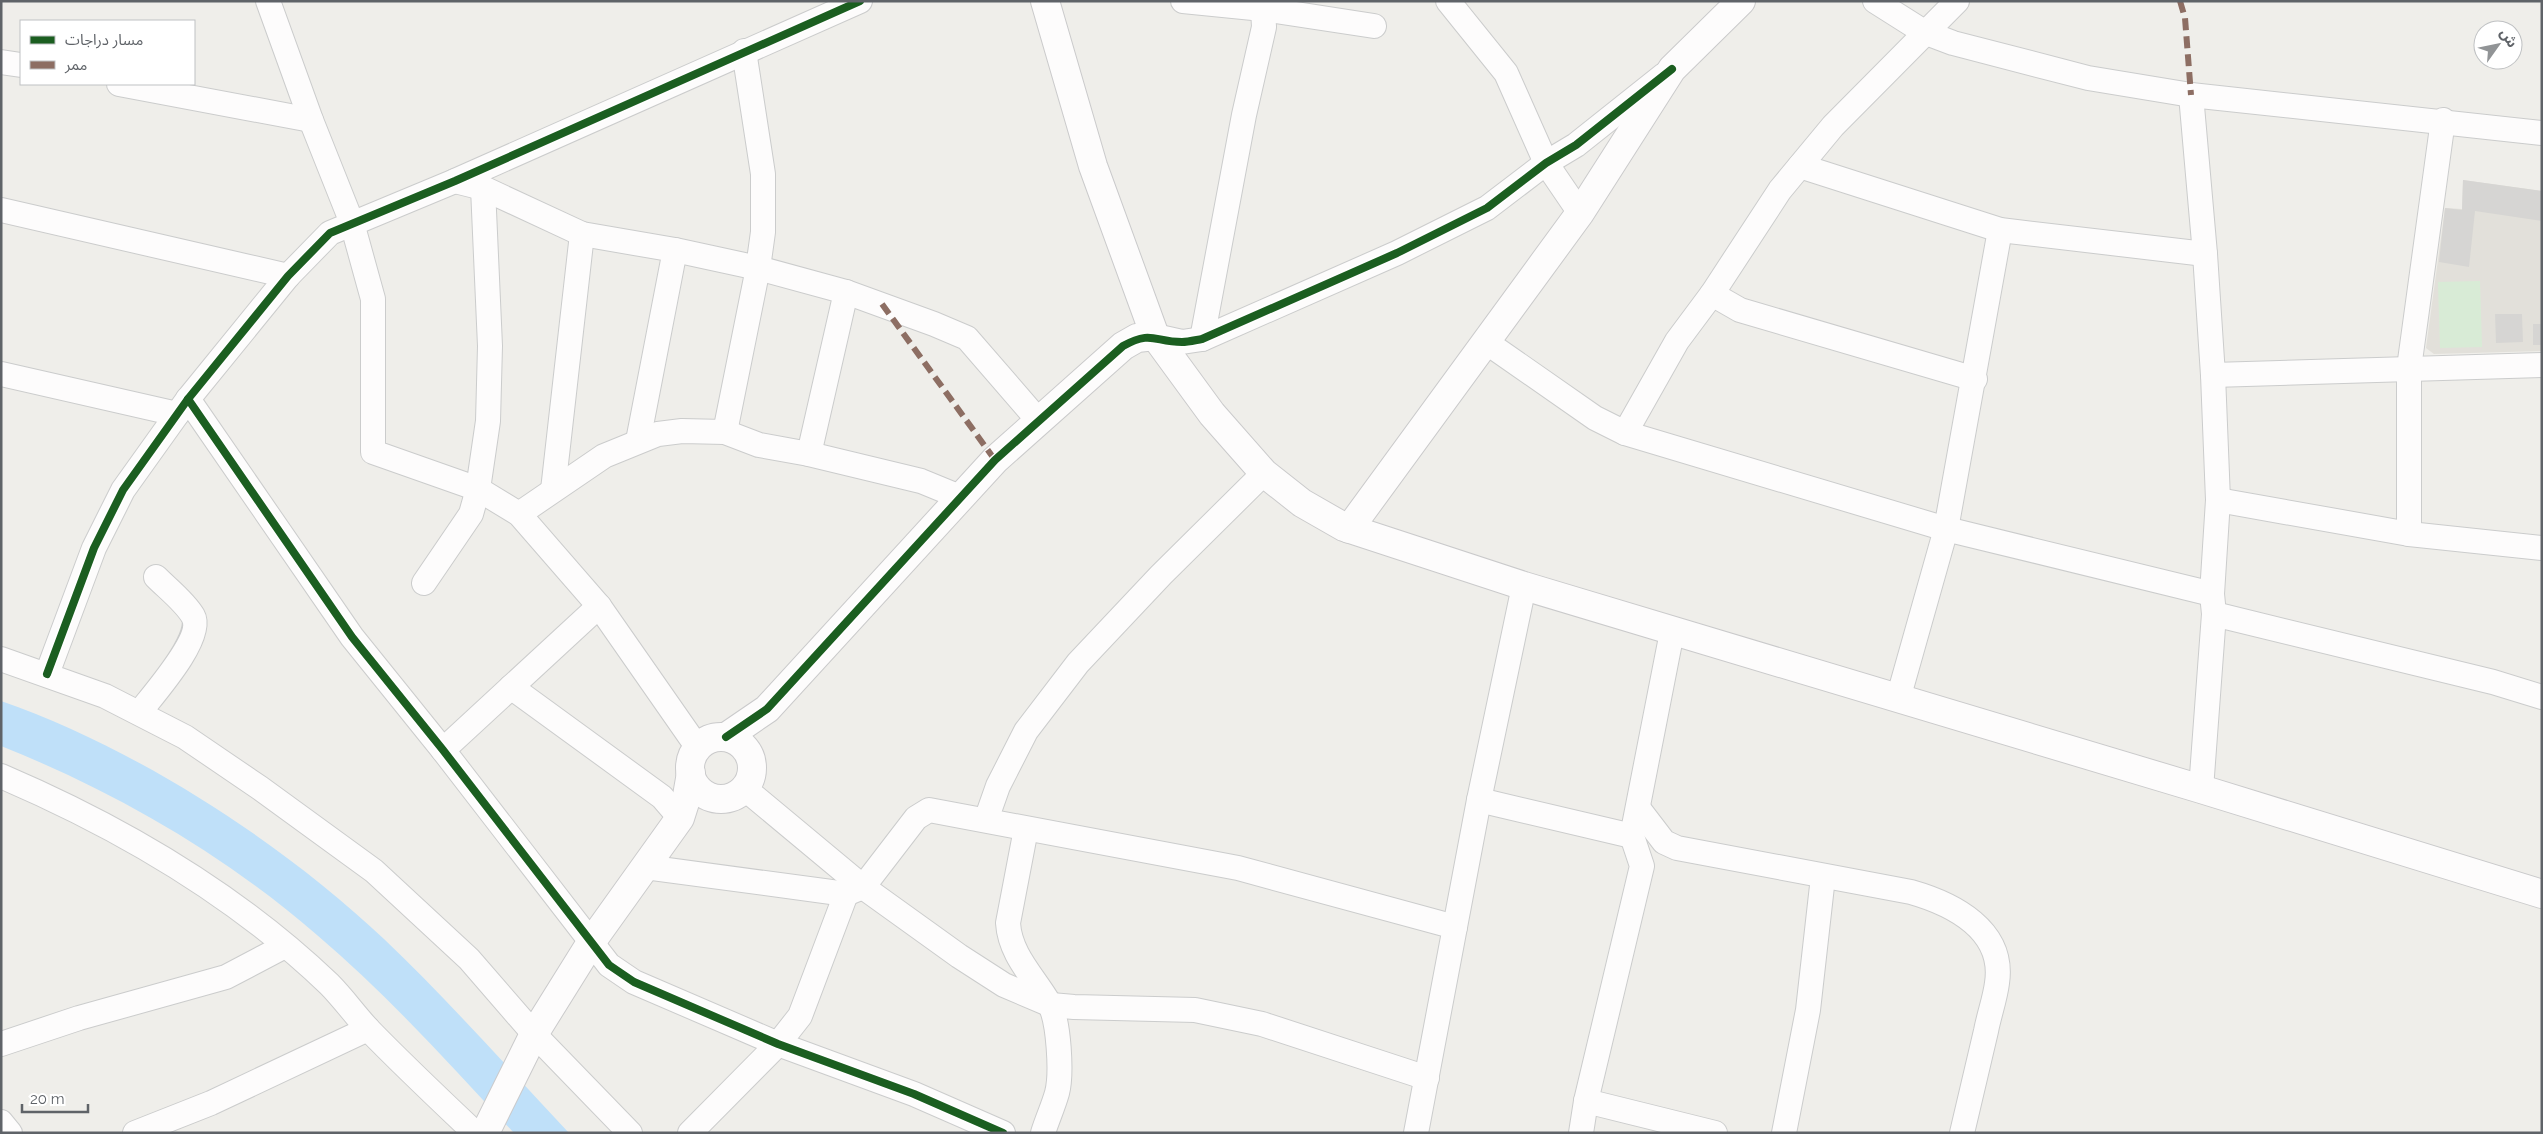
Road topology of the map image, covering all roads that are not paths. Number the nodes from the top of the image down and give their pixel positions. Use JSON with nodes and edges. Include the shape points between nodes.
{"nodes":[{"id":1,"x":268,"y":1,"type":"edge"},
{"id":2,"x":860,"y":1,"type":"edge"},
{"id":3,"x":1045,"y":1,"type":"edge"},
{"id":4,"x":1183,"y":1,"type":"edge"},
{"id":5,"x":1448,"y":1,"type":"edge"},
{"id":6,"x":1741,"y":1,"type":"edge"},
{"id":7,"x":1875,"y":1,"type":"edge"},
{"id":8,"x":1957,"y":1,"type":"edge"},
{"id":9,"x":825,"y":9,"type":"edge"},
{"id":10,"x":1263,"y":9,"type":"junction"},
{"id":11,"x":1374,"y":26,"type":"dead end"},
{"id":12,"x":1924,"y":32,"type":"junction"},
{"id":13,"x":744,"y":51,"type":"junction"},
{"id":14,"x":1,"y":62,"type":"edge"},
{"id":15,"x":20,"y":65,"type":"edge"},
{"id":16,"x":1672,"y":69,"type":"junction"},
{"id":17,"x":124,"y":85,"type":"edge"},
{"id":18,"x":2191,"y":94,"type":"junction"},
{"id":19,"x":311,"y":120,"type":"junction"},
{"id":20,"x":2443,"y":120,"type":"junction"},
{"id":21,"x":2542,"y":133,"type":"edge"},
{"id":22,"x":1546,"y":163,"type":"junction"},
{"id":23,"x":1800,"y":166,"type":"junction"},
{"id":24,"x":455,"y":181,"type":"junction"},
{"id":25,"x":483,"y":188,"type":"junction"},
{"id":26,"x":1,"y":210,"type":"edge"},
{"id":27,"x":1580,"y":213,"type":"junction"},
{"id":28,"x":352,"y":223,"type":"junction"},
{"id":29,"x":2000,"y":230,"type":"junction"},
{"id":30,"x":582,"y":234,"type":"junction"},
{"id":31,"x":675,"y":250,"type":"junction"},
{"id":32,"x":2206,"y":254,"type":"junction"},
{"id":33,"x":758,"y":268,"type":"junction"},
{"id":34,"x":288,"y":276,"type":"junction"},
{"id":35,"x":846,"y":292,"type":"junction"},
{"id":36,"x":1712,"y":294,"type":"junction"},
{"id":37,"x":1155,"y":336,"type":"junction"},
{"id":38,"x":1202,"y":338,"type":"junction"},
{"id":39,"x":1486,"y":342,"type":"junction"},
{"id":40,"x":2542,"y":365,"type":"edge"},
{"id":41,"x":2409,"y":368,"type":"junction"},
{"id":42,"x":1,"y":374,"type":"edge"},
{"id":43,"x":2213,"y":375,"type":"junction"},
{"id":44,"x":1975,"y":379,"type":"junction"},
{"id":45,"x":182,"y":407,"type":"junction"},
{"id":46,"x":1038,"y":420,"type":"junction"},
{"id":47,"x":725,"y":432,"type":"junction"},
{"id":48,"x":1625,"y":432,"type":"junction"},
{"id":49,"x":638,"y":441,"type":"junction"},
{"id":50,"x":810,"y":454,"type":"junction"},
{"id":51,"x":1264,"y":473,"type":"junction"},
{"id":52,"x":478,"y":489,"type":"junction"},
{"id":53,"x":553,"y":490,"type":"junction"},
{"id":54,"x":960,"y":497,"type":"junction"},
{"id":55,"x":2218,"y":500,"type":"junction"},
{"id":56,"x":519,"y":514,"type":"junction"},
{"id":57,"x":1349,"y":529,"type":"junction"},
{"id":58,"x":1946,"y":530,"type":"junction"},
{"id":59,"x":2409,"y":534,"type":"junction"},
{"id":60,"x":2542,"y":548,"type":"edge"},
{"id":61,"x":156,"y":577,"type":"dead end"},
{"id":62,"x":424,"y":583,"type":"dead end"},
{"id":63,"x":1524,"y":586,"type":"junction"},
{"id":64,"x":2213,"y":604,"type":"junction"},
{"id":65,"x":599,"y":606,"type":"junction"},
{"id":66,"x":1672,"y":632,"type":"junction"},
{"id":67,"x":1,"y":659,"type":"edge"},
{"id":68,"x":47,"y":674,"type":"junction"},
{"id":69,"x":511,"y":687,"type":"junction"},
{"id":70,"x":2542,"y":697,"type":"edge"},
{"id":71,"x":1898,"y":699,"type":"junction"},
{"id":72,"x":767,"y":708,"type":"junction"},
{"id":73,"x":139,"y":713,"type":"junction"},
{"id":74,"x":726,"y":737,"type":"junction"},
{"id":75,"x":443,"y":750,"type":"junction"},
{"id":76,"x":750,"y":756,"type":"junction"},
{"id":77,"x":694,"y":760,"type":"junction"},
{"id":78,"x":1,"y":776,"type":"edge"},
{"id":79,"x":2201,"y":789,"type":"junction"},
{"id":80,"x":733,"y":794,"type":"junction"},
{"id":81,"x":1479,"y":800,"type":"junction"},
{"id":82,"x":1638,"y":808,"type":"junction"},
{"id":83,"x":680,"y":818,"type":"junction"},
{"id":84,"x":986,"y":820,"type":"junction"},
{"id":85,"x":1026,"y":828,"type":"junction"},
{"id":86,"x":1632,"y":836,"type":"junction"},
{"id":87,"x":645,"y":867,"type":"junction"},
{"id":88,"x":1823,"y":876,"type":"junction"},
{"id":89,"x":855,"y":891,"type":"junction"},
{"id":90,"x":2542,"y":894,"type":"edge"},
{"id":91,"x":1455,"y":927,"type":"junction"},
{"id":92,"x":592,"y":941,"type":"junction"},
{"id":93,"x":285,"y":946,"type":"junction"},
{"id":94,"x":1050,"y":1005,"type":"junction"},
{"id":95,"x":368,"y":1029,"type":"junction"},
{"id":96,"x":534,"y":1034,"type":"junction"},
{"id":97,"x":1,"y":1044,"type":"edge"},
{"id":98,"x":778,"y":1044,"type":"junction"},
{"id":99,"x":1427,"y":1078,"type":"junction"},
{"id":100,"x":1586,"y":1101,"type":"junction"},
{"id":101,"x":1,"y":1122,"type":"edge"},
{"id":102,"x":484,"y":1128,"type":"edge"},
{"id":103,"x":10,"y":1133,"type":"edge"},
{"id":104,"x":135,"y":1133,"type":"edge"},
{"id":105,"x":630,"y":1133,"type":"edge"},
{"id":106,"x":690,"y":1133,"type":"edge"},
{"id":107,"x":1003,"y":1133,"type":"edge"},
{"id":108,"x":1043,"y":1133,"type":"edge"},
{"id":109,"x":1416,"y":1133,"type":"edge"},
{"id":110,"x":1581,"y":1133,"type":"edge"},
{"id":111,"x":1715,"y":1133,"type":"edge"},
{"id":112,"x":1784,"y":1133,"type":"edge"},
{"id":113,"x":1962,"y":1133,"type":"edge"}],
"edges":[{"from":1,"to":19,"type":"street"},
{"from":2,"to":9,"type":"street"},
{"from":3,"to":37,"type":"street","via":[[1093,166]]},
{"from":4,"to":10,"type":"street"},
{"from":5,"to":22,"type":"street","via":[[1506,73]]},
{"from":6,"to":16,"type":"street"},
{"from":7,"to":12,"type":"street"},
{"from":8,"to":12,"type":"street"},
{"from":9,"to":13,"type":"street"},
{"from":10,"to":11,"type":"street"},
{"from":10,"to":38,"type":"street","via":[[1264,27]]},
{"from":12,"to":18,"type":"street","via":[[2005,58],[2088,78]]},
{"from":12,"to":23,"type":"street","via":[[1833,126]]},
{"from":13,"to":24,"type":"street"},
{"from":13,"to":33,"type":"street","via":[[763,174]]},
{"from":14,"to":15,"type":"street"},
{"from":16,"to":22,"type":"street","via":[[1576,145]]},
{"from":16,"to":27,"type":"street"},
{"from":17,"to":19,"type":"street"},
{"from":18,"to":20,"type":"street"},
{"from":18,"to":32,"type":"street"},
{"from":19,"to":28,"type":"street"},
{"from":20,"to":21,"type":"street"},
{"from":20,"to":41,"type":"street"},
{"from":22,"to":27,"type":"street"},
{"from":22,"to":38,"type":"street","via":[[1487,208],[1397,253]]},
{"from":23,"to":29,"type":"street"},
{"from":23,"to":36,"type":"street","via":[[1780,190]]},
{"from":24,"to":25,"type":"street"},
{"from":24,"to":28,"type":"street"},
{"from":25,"to":30,"type":"street"},
{"from":25,"to":52,"type":"street","via":[[490,346],[488,421]]},
{"from":26,"to":34,"type":"street"},
{"from":27,"to":39,"type":"street"},
{"from":28,"to":34,"type":"street","via":[[330,233]]},
{"from":28,"to":52,"type":"street","via":[[373,299],[373,452]]},
{"from":29,"to":32,"type":"street"},
{"from":29,"to":44,"type":"street"},
{"from":30,"to":31,"type":"street"},
{"from":30,"to":53,"type":"street"},
{"from":31,"to":33,"type":"street"},
{"from":31,"to":49,"type":"street"},
{"from":32,"to":43,"type":"street"},
{"from":33,"to":35,"type":"street"},
{"from":33,"to":47,"type":"street"},
{"from":34,"to":45,"type":"street"},
{"from":35,"to":46,"type":"street","via":[[967,338]]},
{"from":35,"to":50,"type":"street"},
{"from":36,"to":44,"type":"street","via":[[1740,310]]},
{"from":36,"to":48,"type":"street","via":[[1677,341]]},
{"from":37,"to":38,"type":"street","via":[[1182,342]]},
{"from":37,"to":46,"type":"street","via":[[1137,338],[1123,346]]},
{"from":37,"to":51,"type":"street","via":[[1212,414]]},
{"from":39,"to":48,"type":"street","via":[[1595,418]]},
{"from":39,"to":57,"type":"street"},
{"from":40,"to":41,"type":"street"},
{"from":41,"to":43,"type":"street"},
{"from":41,"to":59,"type":"street"},
{"from":42,"to":45,"type":"street"},
{"from":43,"to":55,"type":"street"},
{"from":44,"to":58,"type":"street"},
{"from":45,"to":68,"type":"street","via":[[123,490],[94,548]]},
{"from":45,"to":75,"type":"street","via":[[352,638]]},
{"from":46,"to":54,"type":"street"},
{"from":47,"to":49,"type":"street","via":[[682,431]]},
{"from":47,"to":50,"type":"street","via":[[759,445]]},
{"from":48,"to":58,"type":"street"},
{"from":49,"to":53,"type":"street","via":[[604,456]]},
{"from":50,"to":54,"type":"street","via":[[921,481]]},
{"from":51,"to":57,"type":"street","via":[[1302,503]]},
{"from":51,"to":84,"type":"street","via":[[1078,663],[1026,731],[998,786]]},
{"from":52,"to":56,"type":"street"},
{"from":52,"to":62,"type":"street","via":[[471,514]]},
{"from":53,"to":56,"type":"street"},
{"from":54,"to":72,"type":"street"},
{"from":55,"to":59,"type":"street"},
{"from":55,"to":64,"type":"street"},
{"from":56,"to":65,"type":"street"},
{"from":57,"to":63,"type":"street"},
{"from":58,"to":64,"type":"street"},
{"from":58,"to":71,"type":"street"},
{"from":59,"to":60,"type":"street"},
{"from":61,"to":73,"type":"street","via":[[194,617],[195,630],[189,646]]},
{"from":63,"to":66,"type":"street"},
{"from":63,"to":81,"type":"street"},
{"from":64,"to":70,"type":"street"},
{"from":64,"to":79,"type":"street"},
{"from":65,"to":69,"type":"street"},
{"from":65,"to":77,"type":"street"},
{"from":66,"to":71,"type":"street"},
{"from":66,"to":82,"type":"street"},
{"from":67,"to":68,"type":"street"},
{"from":68,"to":73,"type":"street"},
{"from":69,"to":75,"type":"street"},
{"from":69,"to":83,"type":"street","via":[[662,797]]},
{"from":71,"to":79,"type":"street"},
{"from":72,"to":74,"type":"street"},
{"from":72,"to":76,"type":"street"},
{"from":73,"to":96,"type":"street","via":[[185,737],[374,871],[469,959]]},
{"from":74,"to":76,"type":"street","via":[[744,747]]},
{"from":74,"to":77,"type":"street","via":[[715,738]]},
{"from":75,"to":92,"type":"street"},
{"from":76,"to":80,"type":"street","via":[[752,773]]},
{"from":77,"to":80,"type":"street","via":[[698,788],[713,798]]},
{"from":77,"to":83,"type":"street"},
{"from":78,"to":93,"type":"street","via":[[118,831],[234,905]]},
{"from":79,"to":90,"type":"street"},
{"from":80,"to":83,"type":"street"},
{"from":80,"to":89,"type":"street"},
{"from":81,"to":86,"type":"street"},
{"from":81,"to":91,"type":"street"},
{"from":82,"to":86,"type":"street"},
{"from":82,"to":88,"type":"street","via":[[1664,842],[1677,848]]},
{"from":83,"to":87,"type":"street"},
{"from":84,"to":85,"type":"street"},
{"from":84,"to":89,"type":"street","via":[[930,810],[916,818]]},
{"from":85,"to":91,"type":"street","via":[[1238,868]]},
{"from":85,"to":94,"type":"street","via":[[1008,923],[1009,937],[1015,952]]},
{"from":86,"to":100,"type":"street","via":[[1642,866]]},
{"from":87,"to":89,"type":"street"},
{"from":87,"to":92,"type":"street"},
{"from":88,"to":112,"type":"street","via":[[1808,1010]]},
{"from":88,"to":113,"type":"street","via":[[1937,900],[1964,914],[1984,932],[1994,952],[1997,982]]},
{"from":89,"to":94,"type":"street","via":[[1004,985]]},
{"from":89,"to":98,"type":"street","via":[[800,1016]]},
{"from":91,"to":99,"type":"street"},
{"from":92,"to":96,"type":"street"},
{"from":92,"to":98,"type":"street","via":[[609,965],[634,982]]},
{"from":93,"to":95,"type":"street","via":[[330,985]]},
{"from":93,"to":97,"type":"street","via":[[226,977],[79,1018]]},
{"from":94,"to":99,"type":"street","via":[[1195,1010],[1226,1016],[1262,1024]]},
{"from":94,"to":108,"type":"street","via":[[1056,1019],[1059,1082]]},
{"from":95,"to":102,"type":"street"},
{"from":95,"to":104,"type":"street","via":[[211,1103]]},
{"from":96,"to":102,"type":"street"},
{"from":96,"to":105,"type":"street"},
{"from":98,"to":106,"type":"street"},
{"from":98,"to":107,"type":"street","via":[[914,1094]]},
{"from":99,"to":109,"type":"street"},
{"from":100,"to":110,"type":"street"},
{"from":100,"to":111,"type":"street"},
{"from":101,"to":103,"type":"street"}]}
